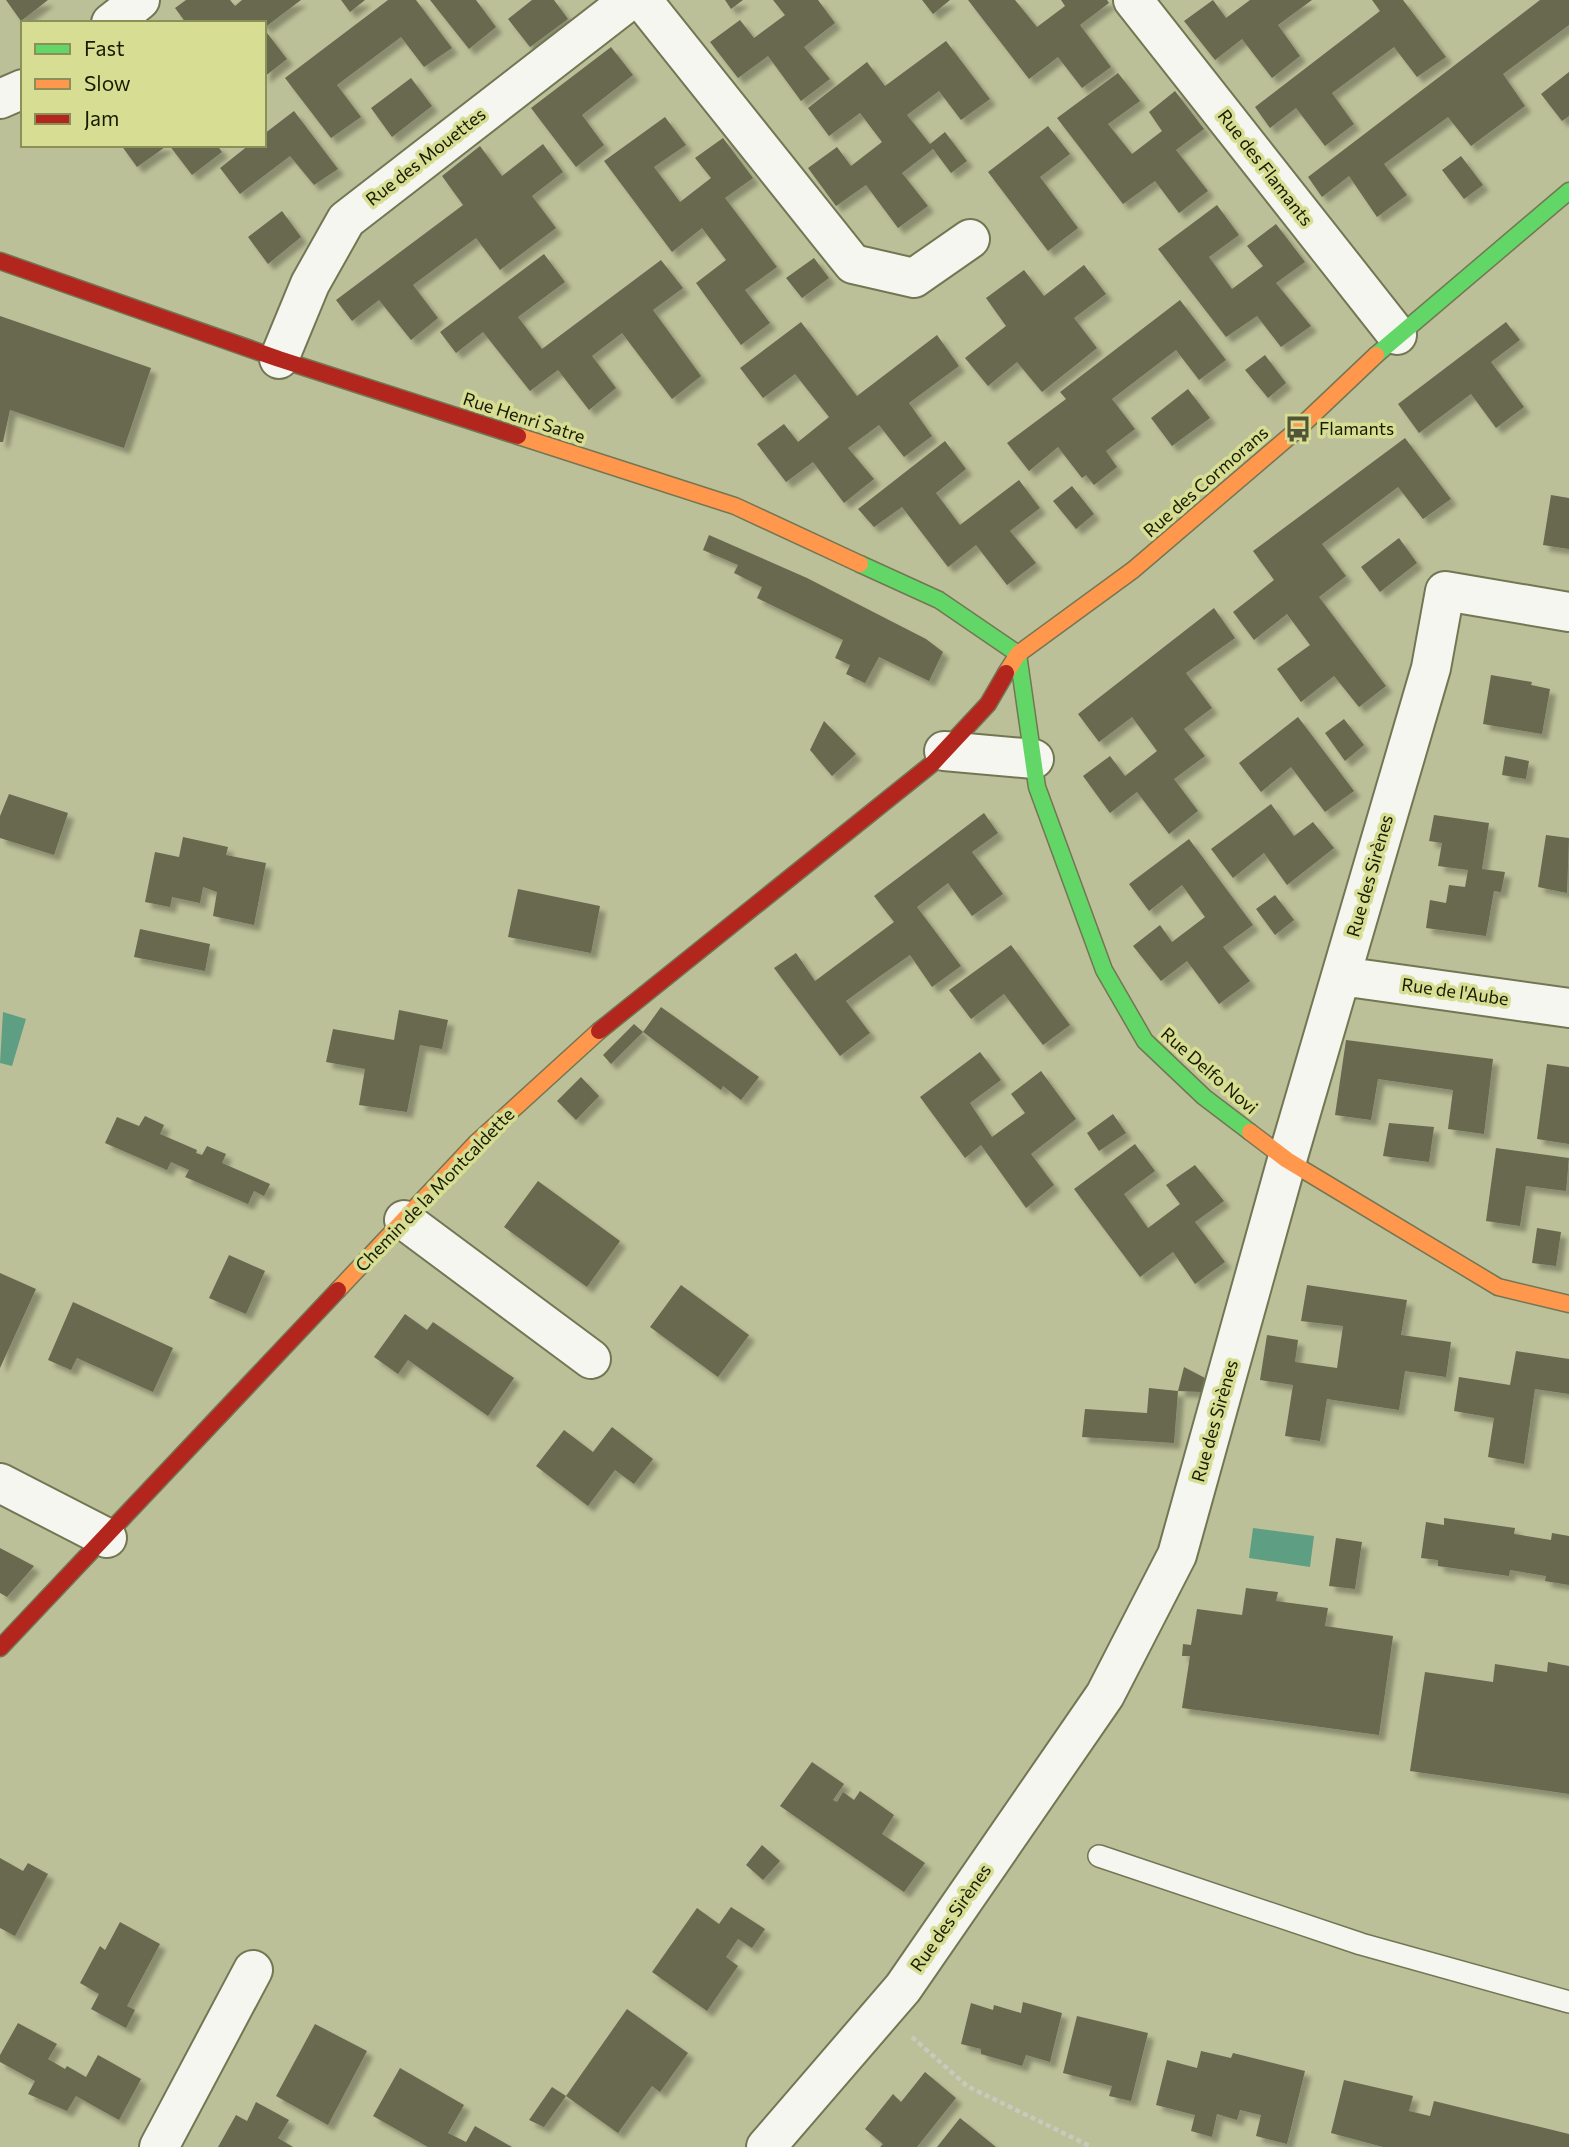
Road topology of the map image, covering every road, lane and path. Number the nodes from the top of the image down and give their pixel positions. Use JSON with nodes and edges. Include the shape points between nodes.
{"nodes":[{"id":1,"x":140,"y":0,"type":"edge"},
{"id":2,"x":630,"y":0,"type":"edge"},
{"id":3,"x":642,"y":0,"type":"edge"},
{"id":4,"x":1133,"y":0,"type":"edge"},
{"id":5,"x":114,"y":21,"type":"edge"},
{"id":6,"x":21,"y":90,"type":"edge"},
{"id":7,"x":0,"y":99,"type":"edge"},
{"id":8,"x":1569,"y":191,"type":"edge"},
{"id":9,"x":970,"y":239,"type":"dead end"},
{"id":10,"x":0,"y":261,"type":"edge"},
{"id":11,"x":1396,"y":335,"type":"junction"},
{"id":12,"x":279,"y":359,"type":"junction"},
{"id":13,"x":1569,"y":612,"type":"edge"},
{"id":14,"x":1018,"y":654,"type":"junction"},
{"id":15,"x":944,"y":751,"type":"junction"},
{"id":16,"x":1034,"y":758,"type":"junction"},
{"id":17,"x":1341,"y":976,"type":"junction"},
{"id":18,"x":1569,"y":1009,"type":"edge"},
{"id":19,"x":1287,"y":1160,"type":"junction"},
{"id":20,"x":404,"y":1220,"type":"junction"},
{"id":21,"x":1569,"y":1304,"type":"edge"},
{"id":22,"x":590,"y":1359,"type":"dead end"},
{"id":23,"x":0,"y":1483,"type":"edge"},
{"id":24,"x":107,"y":1538,"type":"junction"},
{"id":25,"x":0,"y":1648,"type":"edge"},
{"id":26,"x":1099,"y":1856,"type":"dead end"},
{"id":27,"x":253,"y":1970,"type":"dead end"},
{"id":28,"x":1569,"y":2002,"type":"edge"},
{"id":29,"x":883,"y":2010,"type":"junction"},
{"id":30,"x":772,"y":2145,"type":"edge"},
{"id":31,"x":159,"y":2147,"type":"edge"},
{"id":32,"x":1092,"y":2147,"type":"edge"}],
"edges":[{"from":1,"to":5,"type":"street"},
{"from":2,"to":12,"type":"street","name":"Rue des Mouettes","via":[[346,219],[310,284]]},
{"from":3,"to":9,"type":"street","via":[[853,264],[914,278]]},
{"from":4,"to":11,"type":"street","name":"Rue des Flamants"},
{"from":6,"to":7,"type":"street"},
{"from":8,"to":11,"type":"street","name":"Rue des Cormorans"},
{"from":10,"to":12,"type":"street","name":"Rue Henri Satre"},
{"from":11,"to":14,"type":"street","name":"Rue des Cormorans","via":[[1298,429],[1133,570]]},
{"from":12,"to":14,"type":"street","name":"Rue Henri Satre","via":[[735,506],[939,600]]},
{"from":13,"to":17,"type":"street","name":"Rue des Sirènes","via":[[1445,591],[1431,668]]},
{"from":14,"to":15,"type":"street","name":"Chemin de la Montcaldette","via":[[988,704]]},
{"from":14,"to":16,"type":"street","name":"Rue Delfo Novi"},
{"from":15,"to":16,"type":"street"},
{"from":15,"to":20,"type":"street","name":"Chemin de la Montcaldette","via":[[609,1022],[476,1143]]},
{"from":16,"to":19,"type":"street","name":"Rue Delfo Novi","via":[[1037,787],[1104,970],[1145,1041],[1204,1097]]},
{"from":17,"to":18,"type":"street","name":"Rue de l'Aube"},
{"from":17,"to":19,"type":"street","name":"Rue des Sirènes"},
{"from":19,"to":21,"type":"street","name":"Rue Delfo Novi","via":[[1498,1287]]},
{"from":19,"to":29,"type":"street","name":"Rue des Sirènes","via":[[1177,1555],[1105,1695],[903,1988]]},
{"from":20,"to":22,"type":"street"},
{"from":20,"to":24,"type":"street","name":"Chemin de la Montcaldette"},
{"from":23,"to":24,"type":"street"},
{"from":24,"to":25,"type":"street","name":"Chemin de la Montcaldette"},
{"from":26,"to":28,"type":"lane","via":[[1361,1944]]},
{"from":27,"to":31,"type":"street"},
{"from":29,"to":30,"type":"street","name":"Rue des Sirènes"},
{"from":29,"to":32,"type":"path","via":[[967,2086]]}]}
